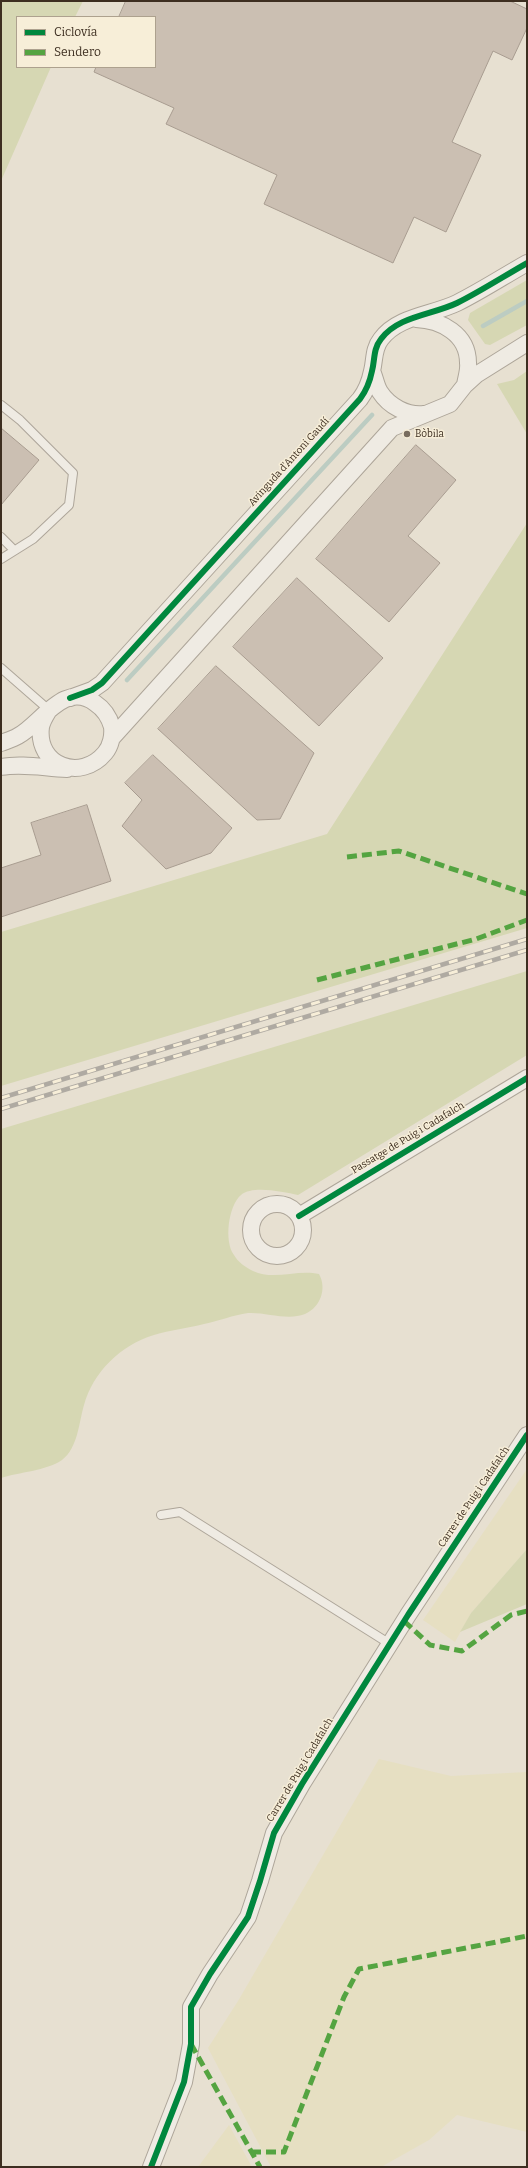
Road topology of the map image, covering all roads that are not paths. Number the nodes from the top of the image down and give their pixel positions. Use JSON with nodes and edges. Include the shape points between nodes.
{"nodes":[{"id":1,"x":527,"y":263,"type":"edge"},
{"id":2,"x":410,"y":320,"type":"junction"},
{"id":3,"x":527,"y":344,"type":"edge"},
{"id":4,"x":372,"y":371,"type":"junction"},
{"id":5,"x":465,"y":385,"type":"junction"},
{"id":6,"x":1,"y":405,"type":"edge"},
{"id":7,"x":435,"y":412,"type":"junction"},
{"id":8,"x":1,"y":537,"type":"edge"},
{"id":9,"x":14,"y":550,"type":"junction"},
{"id":10,"x":1,"y":559,"type":"edge"},
{"id":11,"x":1,"y":668,"type":"edge"},
{"id":12,"x":70,"y":698,"type":"junction"},
{"id":13,"x":48,"y":710,"type":"junction"},
{"id":14,"x":112,"y":738,"type":"junction"},
{"id":15,"x":1,"y":743,"type":"edge"},
{"id":16,"x":1,"y":767,"type":"edge"},
{"id":17,"x":74,"y":769,"type":"junction"},
{"id":18,"x":527,"y":1078,"type":"edge"},
{"id":19,"x":299,"y":1216,"type":"dead end"},
{"id":20,"x":527,"y":1435,"type":"edge"},
{"id":21,"x":161,"y":1515,"type":"dead end"},
{"id":22,"x":390,"y":1644,"type":"junction"},
{"id":23,"x":151,"y":2167,"type":"edge"}],
"edges":[{"from":1,"to":2,"type":"street","name":"Avinguda d'Antoni Gaudí","via":[[456,303]]},
{"from":2,"to":4,"type":"street","name":"Avinguda d'Antoni Gaudí","via":[[388,331],[380,340],[373,356]]},
{"from":2,"to":5,"type":"street","name":"Avinguda d'Antoni Gaudí","via":[[431,319],[454,333],[464,347],[468,363]]},
{"from":3,"to":5,"type":"street","name":"Avinguda d'Antoni Gaudí","via":[[491,364]]},
{"from":4,"to":7,"type":"street","name":"Avinguda d'Antoni Gaudí","via":[[379,391],[390,403],[404,412]]},
{"from":4,"to":12,"type":"street","name":"Avinguda d'Antoni Gaudí","via":[[360,399],[102,683],[92,690]]},
{"from":5,"to":7,"type":"street","name":"Avinguda d'Antoni Gaudí","via":[[450,404]]},
{"from":6,"to":9,"type":"lane","via":[[20,420],[73,473],[69,505],[32,539]]},
{"from":7,"to":14,"type":"street","name":"Avinguda d'Antoni Gaudí","via":[[392,428]]},
{"from":8,"to":9,"type":"lane"},
{"from":9,"to":10,"type":"lane"},
{"from":11,"to":13,"type":"lane"},
{"from":12,"to":13,"type":"street","via":[[58,702]]},
{"from":12,"to":14,"type":"street","via":[[92,701],[102,708],[112,728]]},
{"from":13,"to":15,"type":"street","via":[[19,736]]},
{"from":13,"to":17,"type":"street","via":[[41,725],[42,746],[56,763]]},
{"from":14,"to":17,"type":"street","via":[[108,750],[98,762]]},
{"from":16,"to":17,"type":"street","via":[[18,764]]},
{"from":18,"to":19,"type":"street","name":"Passatge de Puig i Cadafalch"},
{"from":20,"to":22,"type":"street","name":"Carrer de Puig i Cadafalch"},
{"from":21,"to":22,"type":"lane","via":[[180,1512]]},
{"from":22,"to":23,"type":"street","name":"Carrer de Puig i Cadafalch","via":[[274,1833],[248,1917],[190,2007],[191,2044],[184,2082]]}]}
